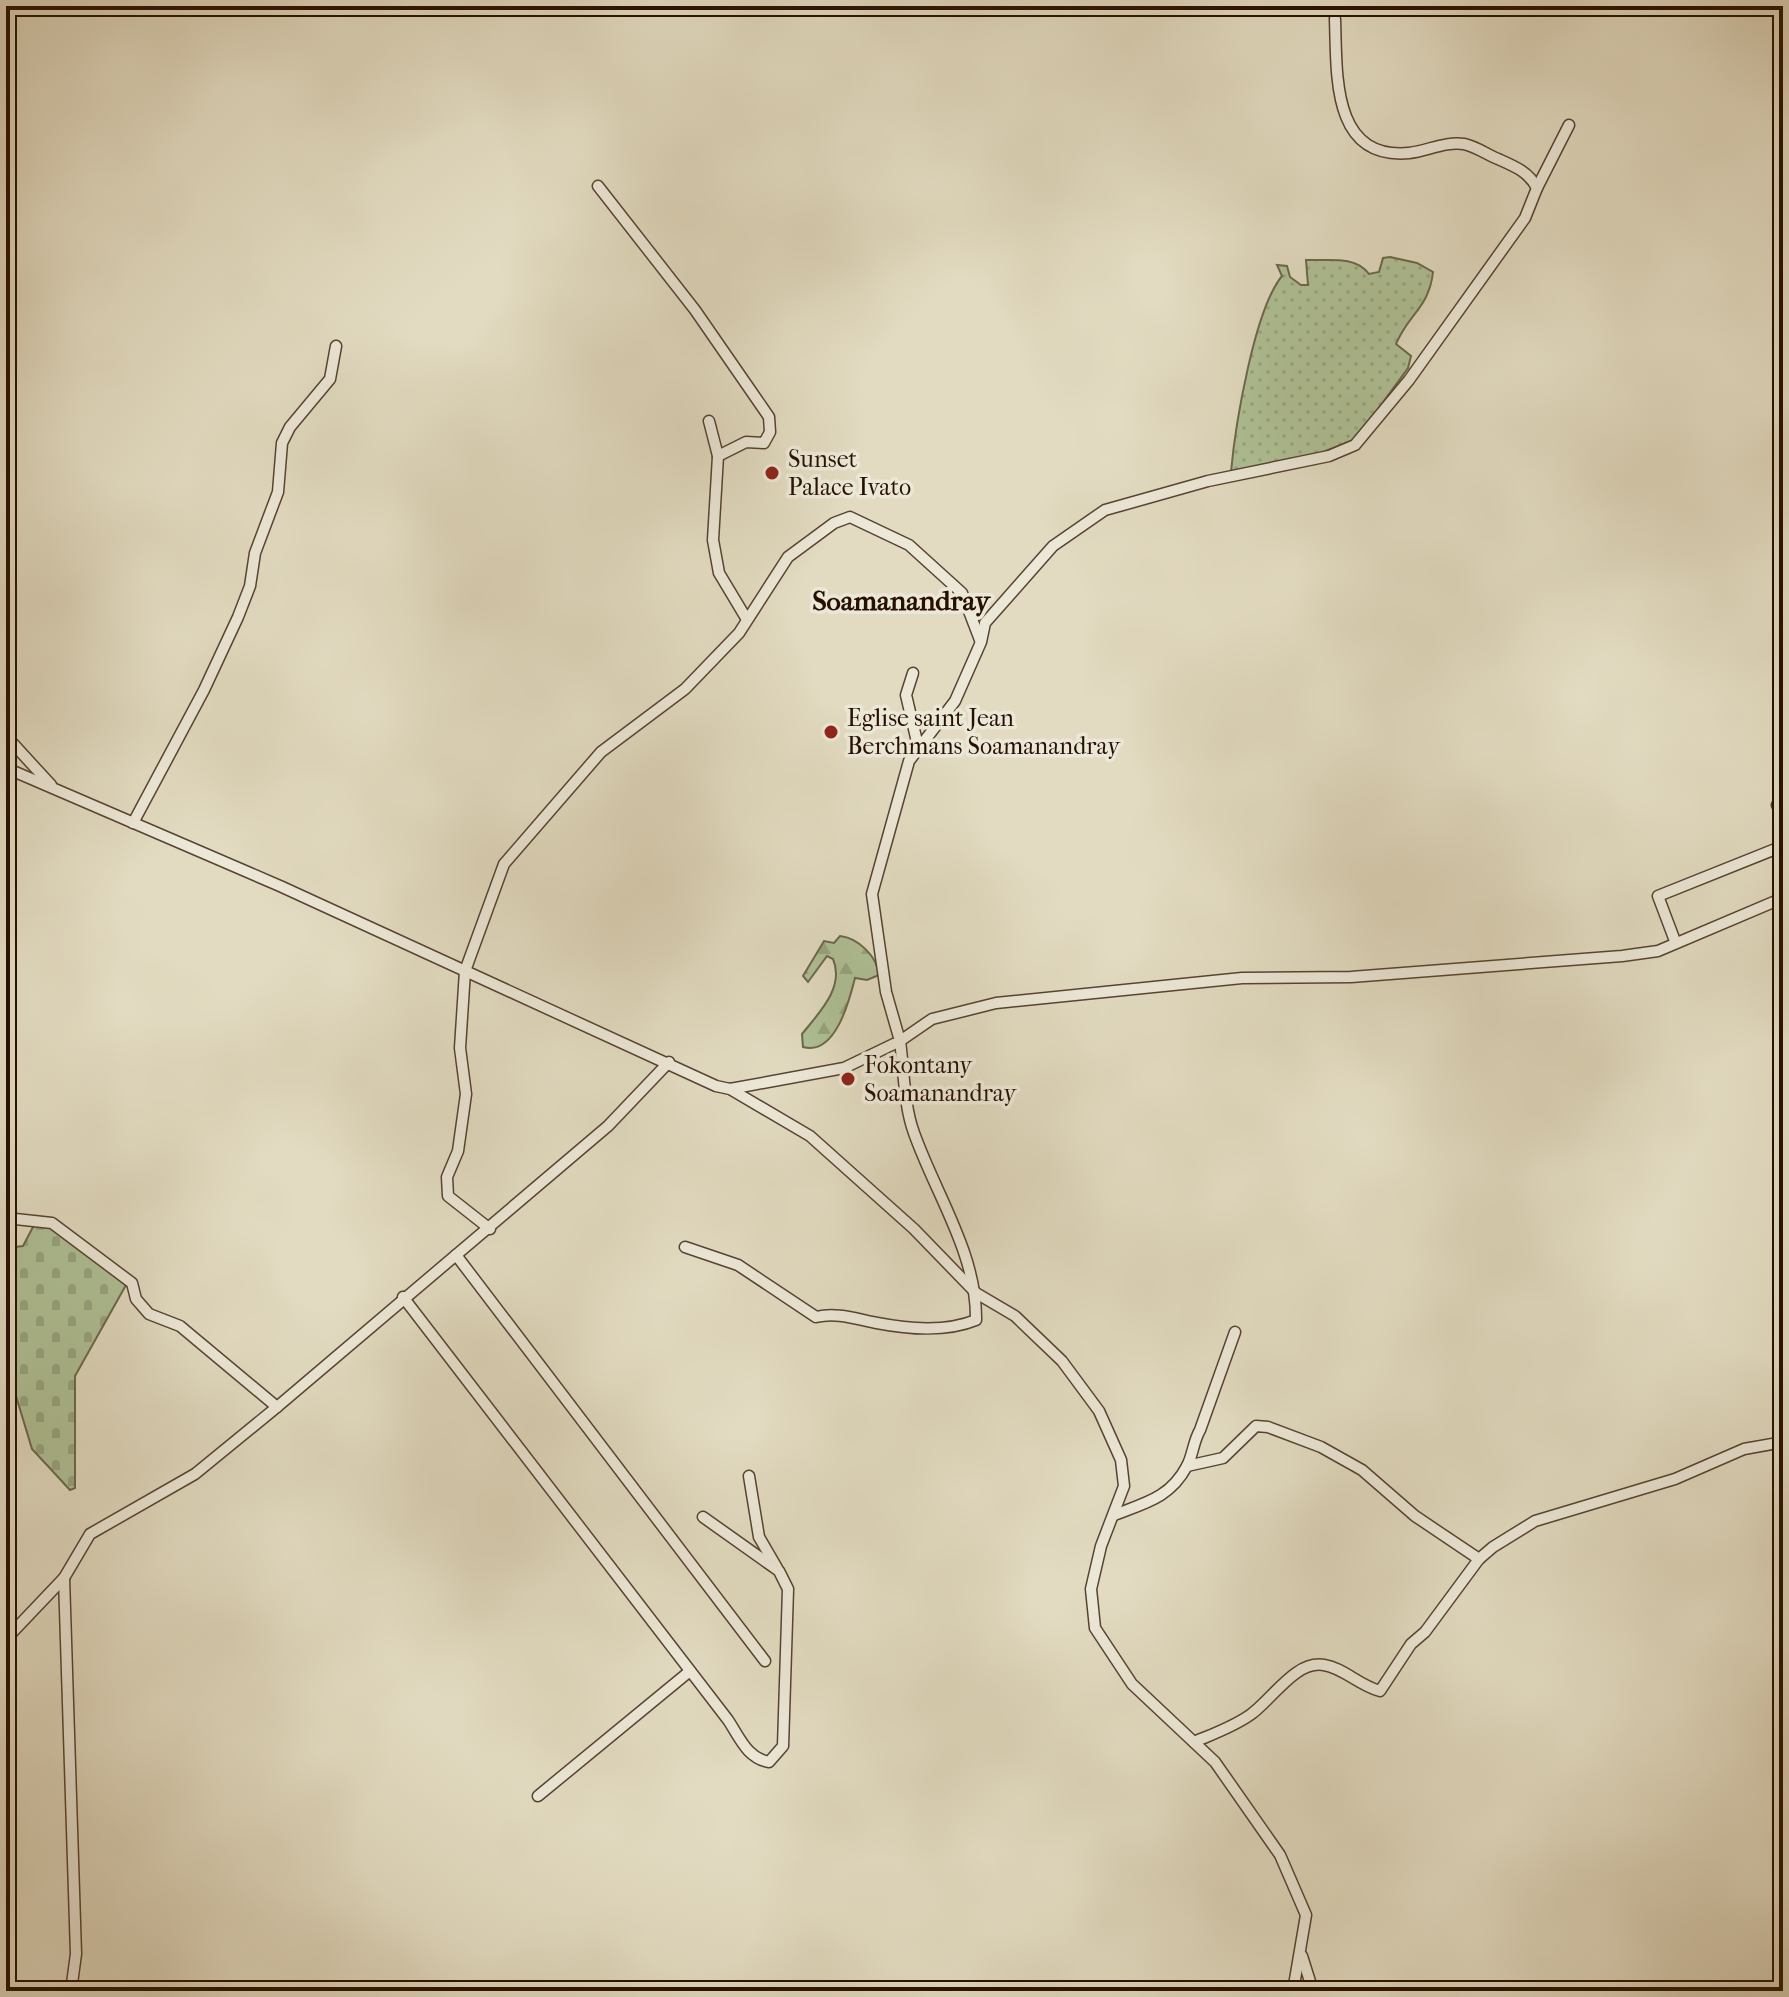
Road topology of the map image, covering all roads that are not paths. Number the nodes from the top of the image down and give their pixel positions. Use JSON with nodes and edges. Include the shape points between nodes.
{"nodes":[{"id":1,"x":1335,"y":19,"type":"dead end"},
{"id":2,"x":1569,"y":125,"type":"dead end"},
{"id":3,"x":598,"y":186,"type":"dead end"},
{"id":4,"x":1537,"y":188,"type":"junction"},
{"id":5,"x":336,"y":346,"type":"dead end"},
{"id":6,"x":709,"y":421,"type":"dead end"},
{"id":7,"x":718,"y":456,"type":"junction"},
{"id":8,"x":746,"y":618,"type":"junction"},
{"id":9,"x":981,"y":642,"type":"junction"},
{"id":10,"x":913,"y":673,"type":"dead end"},
{"id":11,"x":6,"y":736,"type":"edge"},
{"id":12,"x":918,"y":746,"type":"junction"},
{"id":13,"x":6,"y":768,"type":"edge"},
{"id":14,"x":55,"y":789,"type":"junction"},
{"id":15,"x":133,"y":823,"type":"junction"},
{"id":16,"x":1783,"y":846,"type":"edge"},
{"id":17,"x":1783,"y":898,"type":"edge"},
{"id":18,"x":1675,"y":941,"type":"junction"},
{"id":19,"x":465,"y":971,"type":"junction"},
{"id":20,"x":900,"y":1041,"type":"junction"},
{"id":21,"x":669,"y":1062,"type":"junction"},
{"id":22,"x":730,"y":1089,"type":"junction"},
{"id":23,"x":6,"y":1218,"type":"edge"},
{"id":24,"x":490,"y":1229,"type":"junction"},
{"id":25,"x":685,"y":1247,"type":"dead end"},
{"id":26,"x":456,"y":1255,"type":"junction"},
{"id":27,"x":976,"y":1293,"type":"junction"},
{"id":28,"x":403,"y":1297,"type":"junction"},
{"id":29,"x":1235,"y":1332,"type":"dead end"},
{"id":30,"x":277,"y":1407,"type":"junction"},
{"id":31,"x":1783,"y":1442,"type":"edge"},
{"id":32,"x":1187,"y":1466,"type":"junction"},
{"id":33,"x":749,"y":1476,"type":"dead end"},
{"id":34,"x":1114,"y":1515,"type":"junction"},
{"id":35,"x":703,"y":1517,"type":"dead end"},
{"id":36,"x":1479,"y":1559,"type":"junction"},
{"id":37,"x":779,"y":1571,"type":"junction"},
{"id":38,"x":64,"y":1578,"type":"junction"},
{"id":39,"x":6,"y":1639,"type":"edge"},
{"id":40,"x":765,"y":1661,"type":"dead end"},
{"id":41,"x":690,"y":1671,"type":"junction"},
{"id":42,"x":1194,"y":1742,"type":"junction"},
{"id":43,"x":538,"y":1796,"type":"dead end"},
{"id":44,"x":1301,"y":1954,"type":"junction"},
{"id":45,"x":71,"y":1991,"type":"edge"},
{"id":46,"x":1293,"y":1991,"type":"edge"},
{"id":47,"x":1313,"y":1991,"type":"edge"}],
"edges":[{"from":1,"to":4,"type":"street","via":[[1344,110],[1360,141],[1375,151],[1408,153],[1465,144],[1521,170]]},
{"from":2,"to":4,"type":"street"},
{"from":3,"to":7,"type":"street","via":[[695,310],[769,417],[764,443],[746,442]]},
{"from":4,"to":9,"type":"street","via":[[1525,218],[1409,380],[1355,445],[1329,456],[1208,481],[1105,510],[1053,546],[985,623]]},
{"from":5,"to":15,"type":"street","via":[[330,379],[282,443],[278,492],[238,617]]},
{"from":6,"to":7,"type":"street"},
{"from":7,"to":8,"type":"street","via":[[713,540],[719,573]]},
{"from":8,"to":9,"type":"street","via":[[788,557],[850,517],[909,545],[962,593]]},
{"from":8,"to":19,"type":"street","via":[[739,633],[685,689],[601,752],[504,864]]},
{"from":9,"to":12,"type":"street","via":[[955,701]]},
{"from":10,"to":12,"type":"street","via":[[906,695]]},
{"from":11,"to":14,"type":"street"},
{"from":12,"to":20,"type":"street","via":[[909,761],[872,894],[886,992]]},
{"from":13,"to":14,"type":"street"},
{"from":14,"to":15,"type":"street"},
{"from":15,"to":19,"type":"street"},
{"from":16,"to":18,"type":"street","via":[[1658,896]]},
{"from":17,"to":18,"type":"street"},
{"from":18,"to":20,"type":"street","via":[[1658,951],[1622,956],[1351,977],[1242,978],[996,1003],[932,1019]]},
{"from":19,"to":21,"type":"street"},
{"from":19,"to":24,"type":"street","via":[[460,1048],[466,1094],[458,1151],[447,1177],[448,1196]]},
{"from":20,"to":22,"type":"street","via":[[844,1068]]},
{"from":20,"to":27,"type":"street","via":[[912,1129]]},
{"from":21,"to":22,"type":"street"},
{"from":21,"to":24,"type":"street","via":[[608,1126]]},
{"from":22,"to":27,"type":"street","via":[[810,1136]]},
{"from":23,"to":30,"type":"street","via":[[52,1223],[132,1283],[136,1299],[149,1314],[180,1326]]},
{"from":24,"to":26,"type":"street"},
{"from":25,"to":27,"type":"street","via":[[738,1265],[816,1317],[832,1313],[882,1324],[957,1327],[976,1320]]},
{"from":26,"to":28,"type":"street"},
{"from":26,"to":40,"type":"street"},
{"from":27,"to":34,"type":"street","via":[[1015,1316],[1070,1370],[1099,1411],[1121,1460],[1124,1486]]},
{"from":28,"to":30,"type":"street"},
{"from":28,"to":41,"type":"street"},
{"from":29,"to":32,"type":"street"},
{"from":30,"to":38,"type":"street","via":[[195,1474],[90,1534]]},
{"from":31,"to":36,"type":"street","via":[[1744,1449],[1675,1479],[1535,1521]]},
{"from":32,"to":34,"type":"street","via":[[1164,1496]]},
{"from":32,"to":36,"type":"street","via":[[1223,1458],[1256,1426],[1268,1427],[1362,1470],[1415,1516]]},
{"from":33,"to":37,"type":"street","via":[[759,1537]]},
{"from":34,"to":42,"type":"street","via":[[1091,1589],[1095,1628],[1132,1684]]},
{"from":35,"to":37,"type":"street"},
{"from":36,"to":42,"type":"street","via":[[1380,1691],[1361,1686],[1336,1668],[1304,1666],[1251,1714]]},
{"from":37,"to":41,"type":"street","via":[[788,1589],[779,1755],[769,1762],[756,1760]]},
{"from":38,"to":39,"type":"street"},
{"from":38,"to":45,"type":"street","via":[[76,1954]]},
{"from":41,"to":43,"type":"street"},
{"from":42,"to":44,"type":"street","via":[[1246,1802],[1280,1855],[1306,1915]]},
{"from":44,"to":46,"type":"street"},
{"from":44,"to":47,"type":"street"}]}
